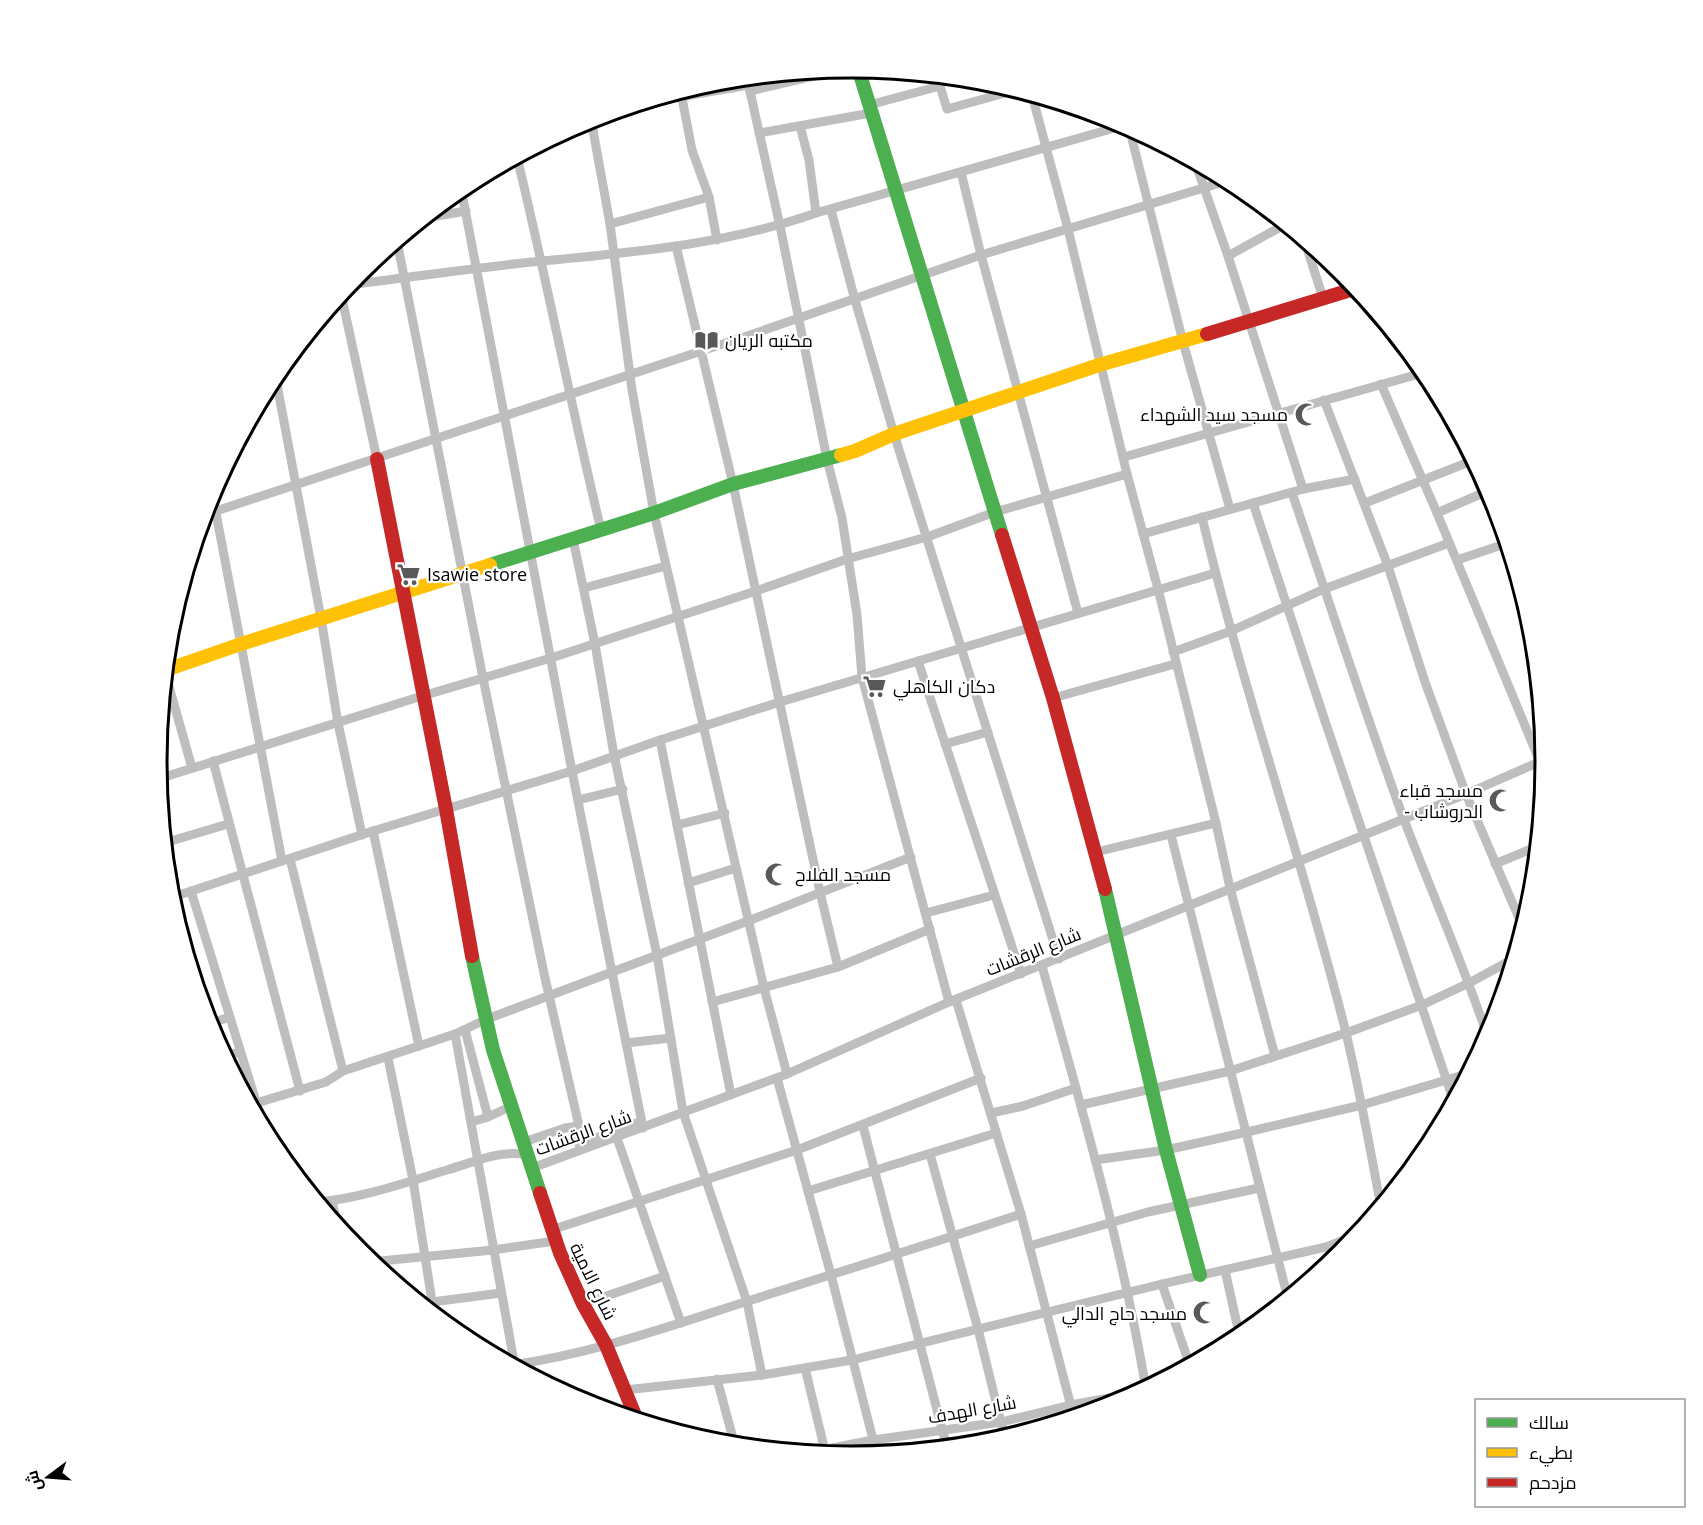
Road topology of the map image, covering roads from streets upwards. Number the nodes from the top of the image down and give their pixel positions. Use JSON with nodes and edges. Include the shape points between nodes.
{"nodes":[{"id":1,"x":861,"y":78,"type":"edge"},
{"id":2,"x":933,"y":83,"type":"edge"},
{"id":3,"x":939,"y":84,"type":"edge"},
{"id":4,"x":749,"y":86,"type":"edge"},
{"id":5,"x":1000,"y":94,"type":"edge"},
{"id":6,"x":682,"y":99,"type":"edge"},
{"id":7,"x":1034,"y":102,"type":"edge"},
{"id":8,"x":870,"y":109,"type":"junction"},
{"id":9,"x":800,"y":126,"type":"junction"},
{"id":10,"x":593,"y":129,"type":"edge"},
{"id":11,"x":1112,"y":130,"type":"edge"},
{"id":12,"x":759,"y":133,"type":"junction"},
{"id":13,"x":1130,"y":138,"type":"edge"},
{"id":14,"x":1045,"y":147,"type":"junction"},
{"id":15,"x":519,"y":165,"type":"edge"},
{"id":16,"x":961,"y":172,"type":"junction"},
{"id":17,"x":1198,"y":173,"type":"edge"},
{"id":18,"x":1217,"y":184,"type":"edge"},
{"id":19,"x":1203,"y":188,"type":"junction"},
{"id":20,"x":896,"y":191,"type":"junction"},
{"id":21,"x":709,"y":197,"type":"junction"},
{"id":22,"x":463,"y":199,"type":"edge"},
{"id":23,"x":1149,"y":205,"type":"junction"},
{"id":24,"x":831,"y":210,"type":"junction"},
{"id":25,"x":466,"y":211,"type":"junction"},
{"id":26,"x":816,"y":213,"type":"junction"},
{"id":27,"x":440,"y":215,"type":"edge"},
{"id":28,"x":610,"y":224,"type":"junction"},
{"id":29,"x":780,"y":226,"type":"junction"},
{"id":30,"x":1279,"y":228,"type":"edge"},
{"id":31,"x":1068,"y":229,"type":"junction"},
{"id":32,"x":717,"y":240,"type":"junction"},
{"id":33,"x":676,"y":246,"type":"junction"},
{"id":34,"x":399,"y":249,"type":"edge"},
{"id":35,"x":1309,"y":253,"type":"edge"},
{"id":36,"x":614,"y":254,"type":"junction"},
{"id":37,"x":981,"y":255,"type":"junction"},
{"id":38,"x":1228,"y":256,"type":"junction"},
{"id":39,"x":542,"y":261,"type":"junction"},
{"id":40,"x":477,"y":268,"type":"junction"},
{"id":41,"x":921,"y":275,"type":"junction"},
{"id":42,"x":404,"y":278,"type":"junction"},
{"id":43,"x":362,"y":283,"type":"edge"},
{"id":44,"x":1348,"y":291,"type":"edge"},
{"id":45,"x":1323,"y":298,"type":"junction"},
{"id":46,"x":855,"y":300,"type":"junction"},
{"id":47,"x":343,"y":304,"type":"edge"},
{"id":48,"x":798,"y":318,"type":"junction"},
{"id":49,"x":1248,"y":321,"type":"junction"},
{"id":50,"x":1183,"y":342,"type":"junction"},
{"id":51,"x":700,"y":351,"type":"junction"},
{"id":52,"x":1099,"y":365,"type":"junction"},
{"id":53,"x":630,"y":375,"type":"junction"},
{"id":54,"x":1416,"y":375,"type":"edge"},
{"id":55,"x":1381,"y":384,"type":"junction"},
{"id":56,"x":278,"y":389,"type":"edge"},
{"id":57,"x":1018,"y":392,"type":"junction"},
{"id":58,"x":569,"y":395,"type":"junction"},
{"id":59,"x":1324,"y":400,"type":"junction"},
{"id":60,"x":963,"y":411,"type":"junction"},
{"id":61,"x":1278,"y":413,"type":"junction"},
{"id":62,"x":504,"y":417,"type":"junction"},
{"id":63,"x":1208,"y":432,"type":"junction"},
{"id":64,"x":894,"y":434,"type":"junction"},
{"id":65,"x":436,"y":439,"type":"junction"},
{"id":66,"x":1124,"y":457,"type":"junction"},
{"id":67,"x":377,"y":459,"type":"junction"},
{"id":68,"x":827,"y":459,"type":"junction"},
{"id":69,"x":1466,"y":463,"type":"edge"},
{"id":70,"x":1127,"y":474,"type":"junction"},
{"id":71,"x":1355,"y":479,"type":"junction"},
{"id":72,"x":1423,"y":480,"type":"junction"},
{"id":73,"x":733,"y":484,"type":"junction"},
{"id":74,"x":295,"y":486,"type":"junction"},
{"id":75,"x":1303,"y":489,"type":"junction"},
{"id":76,"x":1292,"y":493,"type":"junction"},
{"id":77,"x":1481,"y":494,"type":"edge"},
{"id":78,"x":1046,"y":497,"type":"junction"},
{"id":79,"x":1253,"y":503,"type":"junction"},
{"id":80,"x":1365,"y":503,"type":"junction"},
{"id":81,"x":1230,"y":509,"type":"junction"},
{"id":82,"x":216,"y":511,"type":"joint"},
{"id":83,"x":995,"y":512,"type":"junction"},
{"id":84,"x":654,"y":513,"type":"junction"},
{"id":85,"x":1437,"y":513,"type":"junction"},
{"id":86,"x":1202,"y":517,"type":"junction"},
{"id":87,"x":601,"y":531,"type":"junction"},
{"id":88,"x":1143,"y":534,"type":"junction"},
{"id":89,"x":927,"y":537,"type":"junction"},
{"id":90,"x":573,"y":538,"type":"junction"},
{"id":91,"x":1449,"y":543,"type":"junction"},
{"id":92,"x":1501,"y":545,"type":"edge"},
{"id":93,"x":530,"y":552,"type":"junction"},
{"id":94,"x":847,"y":559,"type":"junction"},
{"id":95,"x":1457,"y":561,"type":"junction"},
{"id":96,"x":666,"y":566,"type":"junction"},
{"id":97,"x":1388,"y":566,"type":"junction"},
{"id":98,"x":1215,"y":573,"type":"junction"},
{"id":99,"x":462,"y":574,"type":"junction"},
{"id":100,"x":584,"y":588,"type":"junction"},
{"id":101,"x":1158,"y":589,"type":"junction"},
{"id":102,"x":1324,"y":589,"type":"junction"},
{"id":103,"x":756,"y":591,"type":"junction"},
{"id":104,"x":402,"y":593,"type":"junction"},
{"id":105,"x":1286,"y":604,"type":"junction"},
{"id":106,"x":1078,"y":613,"type":"junction"},
{"id":107,"x":678,"y":617,"type":"junction"},
{"id":108,"x":321,"y":618,"type":"junction"},
{"id":109,"x":1030,"y":627,"type":"junction"},
{"id":110,"x":1231,"y":631,"type":"junction"},
{"id":111,"x":241,"y":644,"type":"junction"},
{"id":112,"x":595,"y":644,"type":"junction"},
{"id":113,"x":962,"y":649,"type":"junction"},
{"id":114,"x":1173,"y":652,"type":"junction"},
{"id":115,"x":551,"y":658,"type":"junction"},
{"id":116,"x":918,"y":661,"type":"junction"},
{"id":117,"x":1175,"y":664,"type":"junction"},
{"id":118,"x":174,"y":668,"type":"edge"},
{"id":119,"x":862,"y":677,"type":"junction"},
{"id":120,"x":483,"y":678,"type":"junction"},
{"id":121,"x":171,"y":690,"type":"edge"},
{"id":122,"x":422,"y":696,"type":"junction"},
{"id":123,"x":1053,"y":698,"type":"junction"},
{"id":124,"x":780,"y":702,"type":"junction"},
{"id":125,"x":338,"y":723,"type":"junction"},
{"id":126,"x":704,"y":727,"type":"junction"},
{"id":127,"x":988,"y":732,"type":"junction"},
{"id":128,"x":660,"y":740,"type":"junction"},
{"id":129,"x":1536,"y":743,"type":"edge"},
{"id":130,"x":945,"y":744,"type":"junction"},
{"id":131,"x":260,"y":747,"type":"junction"},
{"id":132,"x":614,"y":755,"type":"junction"},
{"id":133,"x":213,"y":761,"type":"junction"},
{"id":134,"x":1536,"y":763,"type":"edge"},
{"id":135,"x":192,"y":768,"type":"junction"},
{"id":136,"x":572,"y":771,"type":"junction"},
{"id":137,"x":167,"y":775,"type":"edge"},
{"id":138,"x":623,"y":789,"type":"junction"},
{"id":139,"x":507,"y":790,"type":"junction"},
{"id":140,"x":1466,"y":794,"type":"junction"},
{"id":141,"x":578,"y":800,"type":"junction"},
{"id":142,"x":446,"y":808,"type":"junction"},
{"id":143,"x":724,"y":813,"type":"junction"},
{"id":144,"x":1404,"y":819,"type":"junction"},
{"id":145,"x":1216,"y":823,"type":"junction"},
{"id":146,"x":228,"y":824,"type":"junction"},
{"id":147,"x":677,"y":825,"type":"junction"},
{"id":148,"x":373,"y":831,"type":"junction"},
{"id":149,"x":362,"y":835,"type":"junction"},
{"id":150,"x":1171,"y":835,"type":"junction"},
{"id":151,"x":1364,"y":835,"type":"junction"},
{"id":152,"x":172,"y":841,"type":"edge"},
{"id":153,"x":1530,"y":849,"type":"edge"},
{"id":154,"x":1096,"y":852,"type":"junction"},
{"id":155,"x":910,"y":857,"type":"junction"},
{"id":156,"x":286,"y":860,"type":"junction"},
{"id":157,"x":1298,"y":860,"type":"junction"},
{"id":158,"x":1495,"y":864,"type":"junction"},
{"id":159,"x":736,"y":868,"type":"junction"},
{"id":160,"x":243,"y":874,"type":"junction"},
{"id":161,"x":687,"y":883,"type":"junction"},
{"id":162,"x":1230,"y":888,"type":"junction"},
{"id":163,"x":191,"y":891,"type":"junction"},
{"id":164,"x":820,"y":892,"type":"junction"},
{"id":165,"x":180,"y":895,"type":"edge"},
{"id":166,"x":994,"y":896,"type":"junction"},
{"id":167,"x":1189,"y":904,"type":"junction"},
{"id":168,"x":926,"y":913,"type":"junction"},
{"id":169,"x":1518,"y":917,"type":"edge"},
{"id":170,"x":748,"y":921,"type":"junction"},
{"id":171,"x":930,"y":929,"type":"junction"},
{"id":172,"x":1115,"y":935,"type":"junction"},
{"id":173,"x":699,"y":940,"type":"junction"},
{"id":174,"x":657,"y":955,"type":"junction"},
{"id":175,"x":1059,"y":959,"type":"junction"},
{"id":176,"x":1506,"y":963,"type":"edge"},
{"id":177,"x":1042,"y":966,"type":"junction"},
{"id":178,"x":838,"y":967,"type":"junction"},
{"id":179,"x":612,"y":973,"type":"junction"},
{"id":180,"x":1021,"y":974,"type":"junction"},
{"id":181,"x":1469,"y":983,"type":"junction"},
{"id":182,"x":764,"y":988,"type":"junction"},
{"id":183,"x":550,"y":996,"type":"junction"},
{"id":184,"x":952,"y":1001,"type":"junction"},
{"id":185,"x":712,"y":1002,"type":"junction"},
{"id":186,"x":1422,"y":1005,"type":"junction"},
{"id":187,"x":230,"y":1017,"type":"junction"},
{"id":188,"x":486,"y":1019,"type":"junction"},
{"id":189,"x":218,"y":1021,"type":"edge"},
{"id":190,"x":1484,"y":1025,"type":"edge"},
{"id":191,"x":465,"y":1030,"type":"junction"},
{"id":192,"x":1346,"y":1033,"type":"junction"},
{"id":193,"x":455,"y":1034,"type":"junction"},
{"id":194,"x":671,"y":1038,"type":"junction"},
{"id":195,"x":626,"y":1043,"type":"junction"},
{"id":196,"x":419,"y":1046,"type":"junction"},
{"id":197,"x":493,"y":1050,"type":"junction"},
{"id":198,"x":240,"y":1052,"type":"junction"},
{"id":199,"x":233,"y":1054,"type":"edge"},
{"id":200,"x":1275,"y":1056,"type":"junction"},
{"id":201,"x":388,"y":1058,"type":"junction"},
{"id":202,"x":474,"y":1058,"type":"junction"},
{"id":203,"x":343,"y":1071,"type":"junction"},
{"id":204,"x":1230,"y":1071,"type":"junction"},
{"id":205,"x":787,"y":1074,"type":"junction"},
{"id":206,"x":1459,"y":1077,"type":"edge"},
{"id":207,"x":777,"y":1078,"type":"junction"},
{"id":208,"x":981,"y":1078,"type":"junction"},
{"id":209,"x":1447,"y":1081,"type":"junction"},
{"id":210,"x":249,"y":1087,"type":"edge"},
{"id":211,"x":1076,"y":1088,"type":"junction"},
{"id":212,"x":1152,"y":1090,"type":"junction"},
{"id":213,"x":300,"y":1091,"type":"junction"},
{"id":214,"x":1451,"y":1092,"type":"edge"},
{"id":215,"x":731,"y":1095,"type":"junction"},
{"id":216,"x":258,"y":1103,"type":"edge"},
{"id":217,"x":1081,"y":1105,"type":"junction"},
{"id":218,"x":1362,"y":1105,"type":"junction"},
{"id":219,"x":512,"y":1106,"type":"junction"},
{"id":220,"x":683,"y":1112,"type":"junction"},
{"id":221,"x":991,"y":1113,"type":"junction"},
{"id":222,"x":488,"y":1117,"type":"junction"},
{"id":223,"x":471,"y":1122,"type":"junction"},
{"id":224,"x":642,"y":1125,"type":"junction"},
{"id":225,"x":579,"y":1126,"type":"junction"},
{"id":226,"x":863,"y":1126,"type":"junction"},
{"id":227,"x":1247,"y":1132,"type":"junction"},
{"id":228,"x":996,"y":1133,"type":"junction"},
{"id":229,"x":617,"y":1138,"type":"junction"},
{"id":230,"x":797,"y":1150,"type":"junction"},
{"id":231,"x":1166,"y":1150,"type":"junction"},
{"id":232,"x":930,"y":1154,"type":"junction"},
{"id":233,"x":527,"y":1155,"type":"junction"},
{"id":234,"x":1095,"y":1160,"type":"junction"},
{"id":235,"x":477,"y":1161,"type":"junction"},
{"id":236,"x":874,"y":1172,"type":"junction"},
{"id":237,"x":413,"y":1180,"type":"junction"},
{"id":238,"x":706,"y":1181,"type":"junction"},
{"id":239,"x":1259,"y":1188,"type":"junction"},
{"id":240,"x":808,"y":1191,"type":"junction"},
{"id":241,"x":1380,"y":1197,"type":"edge"},
{"id":242,"x":327,"y":1201,"type":"edge"},
{"id":243,"x":332,"y":1201,"type":"junction"},
{"id":244,"x":638,"y":1202,"type":"junction"},
{"id":245,"x":1182,"y":1206,"type":"junction"},
{"id":246,"x":334,"y":1211,"type":"edge"},
{"id":247,"x":1021,"y":1214,"type":"junction"},
{"id":248,"x":1111,"y":1222,"type":"junction"},
{"id":249,"x":553,"y":1235,"type":"junction"},
{"id":250,"x":951,"y":1237,"type":"junction"},
{"id":251,"x":1342,"y":1241,"type":"edge"},
{"id":252,"x":1029,"y":1246,"type":"junction"},
{"id":253,"x":493,"y":1250,"type":"junction"},
{"id":254,"x":897,"y":1255,"type":"junction"},
{"id":255,"x":424,"y":1257,"type":"junction"},
{"id":256,"x":1277,"y":1259,"type":"junction"},
{"id":257,"x":382,"y":1261,"type":"edge"},
{"id":258,"x":1225,"y":1270,"type":"junction"},
{"id":259,"x":831,"y":1275,"type":"junction"},
{"id":260,"x":1200,"y":1275,"type":"junction"},
{"id":261,"x":665,"y":1276,"type":"junction"},
{"id":262,"x":1162,"y":1284,"type":"junction"},
{"id":263,"x":1286,"y":1291,"type":"edge"},
{"id":264,"x":1128,"y":1292,"type":"junction"},
{"id":265,"x":501,"y":1293,"type":"junction"},
{"id":266,"x":432,"y":1302,"type":"joint"},
{"id":267,"x":747,"y":1302,"type":"junction"},
{"id":268,"x":583,"y":1304,"type":"junction"},
{"id":269,"x":1047,"y":1311,"type":"junction"},
{"id":270,"x":681,"y":1323,"type":"junction"},
{"id":271,"x":1238,"y":1328,"type":"edge"},
{"id":272,"x":978,"y":1329,"type":"junction"},
{"id":273,"x":919,"y":1344,"type":"junction"},
{"id":274,"x":606,"y":1345,"type":"junction"},
{"id":275,"x":513,"y":1357,"type":"edge"},
{"id":276,"x":1187,"y":1358,"type":"edge"},
{"id":277,"x":852,"y":1360,"type":"junction"},
{"id":278,"x":524,"y":1363,"type":"edge"},
{"id":279,"x":805,"y":1368,"type":"junction"},
{"id":280,"x":762,"y":1375,"type":"junction"},
{"id":281,"x":717,"y":1379,"type":"junction"},
{"id":282,"x":1144,"y":1380,"type":"edge"},
{"id":283,"x":625,"y":1390,"type":"junction"},
{"id":284,"x":1104,"y":1398,"type":"edge"},
{"id":285,"x":1071,"y":1404,"type":"junction"},
{"id":286,"x":1072,"y":1411,"type":"edge"},
{"id":287,"x":634,"y":1412,"type":"edge"},
{"id":288,"x":1001,"y":1422,"type":"junction"},
{"id":289,"x":1003,"y":1430,"type":"edge"},
{"id":290,"x":943,"y":1431,"type":"junction"},
{"id":291,"x":732,"y":1436,"type":"edge"},
{"id":292,"x":873,"y":1440,"type":"junction"},
{"id":293,"x":945,"y":1440,"type":"edge"},
{"id":294,"x":824,"y":1446,"type":"edge"},
{"id":295,"x":875,"y":1446,"type":"edge"},
{"id":296,"x":846,"y":1447,"type":"edge"}],
"edges":[{"from":1,"to":8,"type":"street"},
{"from":2,"to":8,"type":"street"},
{"from":3,"to":5,"type":"street","via":[[947,109]]},
{"from":4,"to":12,"type":"street"},
{"from":6,"to":21,"type":"street","via":[[692,150]]},
{"from":7,"to":14,"type":"street"},
{"from":8,"to":9,"type":"street"},
{"from":8,"to":20,"type":"street"},
{"from":9,"to":12,"type":"street"},
{"from":9,"to":26,"type":"street"},
{"from":10,"to":28,"type":"street"},
{"from":11,"to":14,"type":"street"},
{"from":12,"to":29,"type":"street"},
{"from":13,"to":23,"type":"street"},
{"from":14,"to":16,"type":"street"},
{"from":14,"to":31,"type":"street"},
{"from":15,"to":39,"type":"street"},
{"from":16,"to":20,"type":"street"},
{"from":16,"to":37,"type":"street"},
{"from":17,"to":19,"type":"street"},
{"from":18,"to":19,"type":"street"},
{"from":19,"to":23,"type":"street"},
{"from":19,"to":38,"type":"street"},
{"from":20,"to":24,"type":"street"},
{"from":20,"to":41,"type":"street"},
{"from":21,"to":28,"type":"street"},
{"from":21,"to":32,"type":"street"},
{"from":22,"to":25,"type":"street"},
{"from":23,"to":31,"type":"street"},
{"from":23,"to":50,"type":"street"},
{"from":24,"to":26,"type":"street"},
{"from":24,"to":46,"type":"street"},
{"from":25,"to":27,"type":"street"},
{"from":25,"to":40,"type":"street"},
{"from":26,"to":29,"type":"street"},
{"from":28,"to":36,"type":"street"},
{"from":29,"to":32,"type":"street"},
{"from":29,"to":48,"type":"street"},
{"from":30,"to":38,"type":"street"},
{"from":31,"to":37,"type":"street"},
{"from":31,"to":52,"type":"street"},
{"from":32,"to":33,"type":"street"},
{"from":33,"to":36,"type":"street"},
{"from":33,"to":51,"type":"street"},
{"from":34,"to":42,"type":"street"},
{"from":35,"to":45,"type":"street"},
{"from":36,"to":39,"type":"street"},
{"from":36,"to":53,"type":"street"},
{"from":37,"to":41,"type":"street"},
{"from":37,"to":57,"type":"street"},
{"from":38,"to":49,"type":"street"},
{"from":39,"to":40,"type":"street"},
{"from":39,"to":58,"type":"street"},
{"from":40,"to":42,"type":"street"},
{"from":40,"to":62,"type":"street"},
{"from":41,"to":46,"type":"street"},
{"from":41,"to":60,"type":"street"},
{"from":42,"to":43,"type":"street"},
{"from":42,"to":65,"type":"street"},
{"from":44,"to":45,"type":"street"},
{"from":45,"to":49,"type":"street"},
{"from":46,"to":48,"type":"street"},
{"from":46,"to":64,"type":"street"},
{"from":47,"to":67,"type":"street"},
{"from":48,"to":51,"type":"street"},
{"from":48,"to":68,"type":"street"},
{"from":49,"to":50,"type":"street"},
{"from":49,"to":61,"type":"street"},
{"from":50,"to":52,"type":"street"},
{"from":50,"to":63,"type":"street"},
{"from":51,"to":53,"type":"street"},
{"from":51,"to":73,"type":"street"},
{"from":52,"to":57,"type":"street"},
{"from":52,"to":66,"type":"street"},
{"from":53,"to":58,"type":"street"},
{"from":53,"to":84,"type":"street"},
{"from":54,"to":55,"type":"street"},
{"from":55,"to":59,"type":"street"},
{"from":55,"to":72,"type":"street"},
{"from":56,"to":74,"type":"street"},
{"from":57,"to":60,"type":"street"},
{"from":57,"to":78,"type":"street"},
{"from":58,"to":62,"type":"street"},
{"from":58,"to":87,"type":"street"},
{"from":59,"to":61,"type":"street"},
{"from":59,"to":71,"type":"street"},
{"from":60,"to":64,"type":"street"},
{"from":60,"to":83,"type":"street"},
{"from":61,"to":63,"type":"street"},
{"from":61,"to":75,"type":"street"},
{"from":62,"to":65,"type":"street"},
{"from":62,"to":93,"type":"street"},
{"from":63,"to":66,"type":"street"},
{"from":63,"to":81,"type":"street"},
{"from":64,"to":68,"type":"street"},
{"from":64,"to":89,"type":"street"},
{"from":65,"to":67,"type":"street"},
{"from":65,"to":99,"type":"street"},
{"from":66,"to":70,"type":"street"},
{"from":67,"to":74,"type":"street"},
{"from":67,"to":104,"type":"street","name":"شارع الامية"},
{"from":68,"to":73,"type":"street"},
{"from":68,"to":94,"type":"street","via":[[842,518]]},
{"from":69,"to":72,"type":"street"},
{"from":70,"to":78,"type":"street"},
{"from":70,"to":88,"type":"street"},
{"from":71,"to":75,"type":"street"},
{"from":71,"to":80,"type":"street"},
{"from":72,"to":80,"type":"street"},
{"from":72,"to":85,"type":"street"},
{"from":73,"to":84,"type":"street"},
{"from":73,"to":103,"type":"street"},
{"from":74,"to":82,"type":"street"},
{"from":74,"to":108,"type":"street"},
{"from":75,"to":76,"type":"street"},
{"from":76,"to":79,"type":"street"},
{"from":76,"to":102,"type":"street"},
{"from":77,"to":85,"type":"street"},
{"from":78,"to":83,"type":"street"},
{"from":78,"to":106,"type":"street"},
{"from":79,"to":81,"type":"street"},
{"from":79,"to":105,"type":"street"},
{"from":80,"to":97,"type":"street"},
{"from":81,"to":86,"type":"street"},
{"from":82,"to":111,"type":"street"},
{"from":83,"to":89,"type":"street"},
{"from":83,"to":109,"type":"street"},
{"from":84,"to":87,"type":"street"},
{"from":84,"to":96,"type":"street"},
{"from":85,"to":91,"type":"street"},
{"from":86,"to":88,"type":"street"},
{"from":86,"to":98,"type":"street"},
{"from":87,"to":90,"type":"street"},
{"from":88,"to":101,"type":"street"},
{"from":89,"to":94,"type":"street"},
{"from":89,"to":113,"type":"street"},
{"from":90,"to":93,"type":"street"},
{"from":90,"to":100,"type":"street"},
{"from":91,"to":95,"type":"street"},
{"from":91,"to":97,"type":"street"},
{"from":92,"to":95,"type":"street"},
{"from":93,"to":99,"type":"street"},
{"from":93,"to":115,"type":"street"},
{"from":94,"to":103,"type":"street"},
{"from":94,"to":119,"type":"street"},
{"from":95,"to":129,"type":"street"},
{"from":96,"to":100,"type":"street"},
{"from":96,"to":107,"type":"street"},
{"from":97,"to":102,"type":"street"},
{"from":97,"to":140,"type":"street"},
{"from":98,"to":101,"type":"street"},
{"from":98,"to":110,"type":"street"},
{"from":99,"to":104,"type":"street"},
{"from":99,"to":120,"type":"street"},
{"from":100,"to":112,"type":"street"},
{"from":101,"to":106,"type":"street"},
{"from":101,"to":114,"type":"street"},
{"from":102,"to":105,"type":"street"},
{"from":102,"to":144,"type":"street"},
{"from":103,"to":107,"type":"street"},
{"from":103,"to":124,"type":"street"},
{"from":104,"to":108,"type":"street"},
{"from":104,"to":122,"type":"street","name":"شارع الامية"},
{"from":105,"to":110,"type":"street"},
{"from":105,"to":151,"type":"street"},
{"from":106,"to":109,"type":"street"},
{"from":107,"to":112,"type":"street"},
{"from":107,"to":126,"type":"street"},
{"from":108,"to":111,"type":"street"},
{"from":108,"to":125,"type":"street"},
{"from":109,"to":113,"type":"street"},
{"from":109,"to":123,"type":"street"},
{"from":110,"to":114,"type":"street"},
{"from":110,"to":157,"type":"street"},
{"from":111,"to":118,"type":"street"},
{"from":111,"to":131,"type":"street"},
{"from":112,"to":115,"type":"street"},
{"from":112,"to":132,"type":"street"},
{"from":113,"to":116,"type":"street"},
{"from":113,"to":127,"type":"street"},
{"from":114,"to":117,"type":"street"},
{"from":115,"to":120,"type":"street"},
{"from":115,"to":136,"type":"street"},
{"from":116,"to":119,"type":"street"},
{"from":116,"to":130,"type":"street"},
{"from":117,"to":123,"type":"street"},
{"from":117,"to":145,"type":"street"},
{"from":119,"to":124,"type":"street"},
{"from":119,"to":155,"type":"street"},
{"from":120,"to":122,"type":"street"},
{"from":120,"to":139,"type":"street"},
{"from":121,"to":135,"type":"street"},
{"from":122,"to":125,"type":"street"},
{"from":122,"to":142,"type":"street","name":"شارع الامية"},
{"from":123,"to":154,"type":"street"},
{"from":124,"to":126,"type":"street"},
{"from":124,"to":164,"type":"street"},
{"from":125,"to":131,"type":"street"},
{"from":125,"to":149,"type":"street"},
{"from":126,"to":128,"type":"street"},
{"from":126,"to":143,"type":"street"},
{"from":127,"to":130,"type":"street"},
{"from":127,"to":175,"type":"street"},
{"from":128,"to":132,"type":"street"},
{"from":128,"to":147,"type":"street"},
{"from":130,"to":166,"type":"street"},
{"from":131,"to":133,"type":"street"},
{"from":131,"to":156,"type":"street"},
{"from":132,"to":136,"type":"street"},
{"from":132,"to":138,"type":"street"},
{"from":133,"to":135,"type":"street"},
{"from":133,"to":146,"type":"street"},
{"from":134,"to":140,"type":"street","name":"شارع الرقشات"},
{"from":135,"to":137,"type":"street"},
{"from":136,"to":139,"type":"street"},
{"from":136,"to":141,"type":"street"},
{"from":138,"to":141,"type":"street"},
{"from":138,"to":174,"type":"street"},
{"from":139,"to":142,"type":"street"},
{"from":139,"to":183,"type":"street"},
{"from":140,"to":144,"type":"street","name":"شارع الرقشات"},
{"from":140,"to":158,"type":"street"},
{"from":141,"to":179,"type":"street"},
{"from":142,"to":148,"type":"street"},
{"from":142,"to":188,"type":"street","name":"شارع الامية"},
{"from":143,"to":147,"type":"street"},
{"from":143,"to":159,"type":"street"},
{"from":144,"to":151,"type":"street","name":"شارع الرقشات"},
{"from":144,"to":181,"type":"street"},
{"from":145,"to":150,"type":"street"},
{"from":145,"to":162,"type":"street"},
{"from":146,"to":152,"type":"street"},
{"from":146,"to":160,"type":"street"},
{"from":147,"to":161,"type":"street"},
{"from":148,"to":149,"type":"street"},
{"from":148,"to":196,"type":"street"},
{"from":149,"to":156,"type":"street"},
{"from":150,"to":154,"type":"street"},
{"from":150,"to":167,"type":"street"},
{"from":151,"to":157,"type":"street","name":"شارع الرقشات"},
{"from":151,"to":186,"type":"street"},
{"from":153,"to":158,"type":"street"},
{"from":154,"to":172,"type":"street"},
{"from":155,"to":164,"type":"street"},
{"from":155,"to":168,"type":"street"},
{"from":156,"to":160,"type":"street"},
{"from":156,"to":203,"type":"street"},
{"from":157,"to":162,"type":"street","name":"شارع الرقشات"},
{"from":157,"to":192,"type":"street"},
{"from":158,"to":169,"type":"street"},
{"from":159,"to":161,"type":"street"},
{"from":159,"to":170,"type":"street"},
{"from":160,"to":163,"type":"street"},
{"from":160,"to":213,"type":"street"},
{"from":161,"to":173,"type":"street"},
{"from":162,"to":167,"type":"street","name":"شارع الرقشات"},
{"from":162,"to":200,"type":"street"},
{"from":163,"to":165,"type":"street"},
{"from":163,"to":187,"type":"street"},
{"from":164,"to":170,"type":"street"},
{"from":164,"to":178,"type":"street"},
{"from":166,"to":168,"type":"street"},
{"from":166,"to":180,"type":"street"},
{"from":167,"to":172,"type":"street","name":"شارع الرقشات"},
{"from":167,"to":204,"type":"street"},
{"from":168,"to":171,"type":"street"},
{"from":170,"to":173,"type":"street"},
{"from":170,"to":182,"type":"street"},
{"from":171,"to":178,"type":"street"},
{"from":171,"to":184,"type":"street"},
{"from":172,"to":175,"type":"street","name":"شارع الرقشات"},
{"from":172,"to":212,"type":"street"},
{"from":173,"to":174,"type":"street"},
{"from":173,"to":185,"type":"street"},
{"from":174,"to":179,"type":"street"},
{"from":174,"to":194,"type":"street"},
{"from":175,"to":177,"type":"street","name":"شارع الرقشات"},
{"from":176,"to":181,"type":"street"},
{"from":177,"to":180,"type":"street","name":"شارع الرقشات"},
{"from":177,"to":211,"type":"street"},
{"from":178,"to":182,"type":"street"},
{"from":179,"to":183,"type":"street"},
{"from":179,"to":195,"type":"street"},
{"from":180,"to":184,"type":"street","name":"شارع الرقشات"},
{"from":181,"to":186,"type":"street"},
{"from":181,"to":190,"type":"street"},
{"from":182,"to":185,"type":"street"},
{"from":182,"to":205,"type":"street"},
{"from":183,"to":188,"type":"street"},
{"from":183,"to":225,"type":"street"},
{"from":184,"to":205,"type":"street","name":"شارع الرقشات"},
{"from":184,"to":208,"type":"street"},
{"from":185,"to":215,"type":"street"},
{"from":186,"to":192,"type":"street"},
{"from":186,"to":209,"type":"street"},
{"from":187,"to":189,"type":"street"},
{"from":187,"to":198,"type":"street"},
{"from":188,"to":191,"type":"street"},
{"from":188,"to":197,"type":"street","name":"شارع الامية"},
{"from":191,"to":193,"type":"street"},
{"from":191,"to":202,"type":"street"},
{"from":192,"to":200,"type":"street"},
{"from":192,"to":218,"type":"street"},
{"from":193,"to":196,"type":"street"},
{"from":193,"to":223,"type":"street"},
{"from":194,"to":195,"type":"street"},
{"from":194,"to":220,"type":"street"},
{"from":195,"to":224,"type":"street"},
{"from":196,"to":201,"type":"street"},
{"from":197,"to":202,"type":"street"},
{"from":197,"to":219,"type":"street","name":"شارع الامية"},
{"from":198,"to":199,"type":"street"},
{"from":198,"to":210,"type":"street"},
{"from":200,"to":204,"type":"street"},
{"from":201,"to":203,"type":"street"},
{"from":201,"to":237,"type":"street"},
{"from":202,"to":222,"type":"street"},
{"from":203,"to":213,"type":"street"},
{"from":204,"to":212,"type":"street"},
{"from":204,"to":227,"type":"street"},
{"from":205,"to":207,"type":"street","name":"شارع الرقشات"},
{"from":206,"to":209,"type":"street"},
{"from":207,"to":215,"type":"street","name":"شارع الرقشات"},
{"from":207,"to":230,"type":"street"},
{"from":208,"to":221,"type":"street"},
{"from":208,"to":226,"type":"street"},
{"from":209,"to":214,"type":"street"},
{"from":209,"to":218,"type":"street"},
{"from":211,"to":217,"type":"street"},
{"from":211,"to":221,"type":"street"},
{"from":212,"to":217,"type":"street"},
{"from":212,"to":231,"type":"street"},
{"from":213,"to":216,"type":"street"},
{"from":215,"to":220,"type":"street","name":"شارع الرقشات"},
{"from":217,"to":234,"type":"street"},
{"from":218,"to":227,"type":"street"},
{"from":218,"to":241,"type":"street"},
{"from":219,"to":222,"type":"street"},
{"from":219,"to":233,"type":"street","name":"شارع الامية"},
{"from":220,"to":224,"type":"street","name":"شارع الرقشات"},
{"from":220,"to":238,"type":"street"},
{"from":221,"to":228,"type":"street"},
{"from":222,"to":223,"type":"street"},
{"from":223,"to":235,"type":"street"},
{"from":224,"to":225,"type":"street","via":[[579,1144]]},
{"from":224,"to":229,"type":"street","name":"شارع الرقشات"},
{"from":225,"to":233,"type":"street","via":[[565,1128]]},
{"from":226,"to":230,"type":"street"},
{"from":226,"to":236,"type":"street"},
{"from":227,"to":231,"type":"street"},
{"from":227,"to":239,"type":"street"},
{"from":228,"to":232,"type":"street"},
{"from":228,"to":247,"type":"street"},
{"from":229,"to":233,"type":"street","name":"شارع الرقشات"},
{"from":229,"to":244,"type":"street"},
{"from":230,"to":238,"type":"street"},
{"from":230,"to":240,"type":"street"},
{"from":231,"to":234,"type":"street"},
{"from":231,"to":245,"type":"street"},
{"from":232,"to":236,"type":"street"},
{"from":232,"to":250,"type":"street"},
{"from":233,"to":235,"type":"street","via":[[509,1153]]},
{"from":233,"to":249,"type":"street","name":"شارع الامية"},
{"from":234,"to":248,"type":"street"},
{"from":235,"to":237,"type":"street"},
{"from":235,"to":253,"type":"street"},
{"from":236,"to":240,"type":"street"},
{"from":236,"to":254,"type":"street"},
{"from":237,"to":243,"type":"street"},
{"from":237,"to":255,"type":"street"},
{"from":238,"to":244,"type":"street"},
{"from":238,"to":267,"type":"street"},
{"from":239,"to":245,"type":"street"},
{"from":239,"to":256,"type":"street"},
{"from":240,"to":259,"type":"street"},
{"from":242,"to":243,"type":"street"},
{"from":243,"to":246,"type":"street"},
{"from":244,"to":249,"type":"street"},
{"from":244,"to":261,"type":"street"},
{"from":245,"to":248,"type":"street"},
{"from":245,"to":260,"type":"street"},
{"from":247,"to":250,"type":"street"},
{"from":247,"to":252,"type":"street"},
{"from":248,"to":252,"type":"street"},
{"from":248,"to":264,"type":"street"},
{"from":249,"to":253,"type":"street"},
{"from":249,"to":268,"type":"street","name":"شارع الامية"},
{"from":250,"to":254,"type":"street"},
{"from":250,"to":272,"type":"street"},
{"from":251,"to":256,"type":"street"},
{"from":252,"to":269,"type":"street"},
{"from":253,"to":255,"type":"street"},
{"from":253,"to":265,"type":"street"},
{"from":254,"to":259,"type":"street"},
{"from":254,"to":273,"type":"street"},
{"from":255,"to":257,"type":"street"},
{"from":255,"to":266,"type":"street"},
{"from":256,"to":258,"type":"street"},
{"from":256,"to":263,"type":"street"},
{"from":258,"to":260,"type":"street"},
{"from":258,"to":271,"type":"street"},
{"from":259,"to":267,"type":"street"},
{"from":259,"to":277,"type":"street"},
{"from":260,"to":262,"type":"street"},
{"from":261,"to":268,"type":"street"},
{"from":261,"to":270,"type":"street"},
{"from":262,"to":264,"type":"street"},
{"from":262,"to":276,"type":"street"},
{"from":264,"to":269,"type":"street"},
{"from":264,"to":282,"type":"street"},
{"from":265,"to":266,"type":"street"},
{"from":265,"to":275,"type":"street"},
{"from":267,"to":270,"type":"street"},
{"from":267,"to":280,"type":"street"},
{"from":268,"to":274,"type":"street","name":"شارع الامية"},
{"from":269,"to":272,"type":"street"},
{"from":269,"to":285,"type":"street"},
{"from":270,"to":274,"type":"street"},
{"from":272,"to":273,"type":"street"},
{"from":272,"to":288,"type":"street"},
{"from":273,"to":277,"type":"street"},
{"from":273,"to":290,"type":"street"},
{"from":274,"to":278,"type":"street"},
{"from":274,"to":283,"type":"street","name":"شارع الامية"},
{"from":277,"to":279,"type":"street"},
{"from":277,"to":292,"type":"street"},
{"from":279,"to":280,"type":"street"},
{"from":279,"to":294,"type":"street"},
{"from":280,"to":281,"type":"street"},
{"from":281,"to":283,"type":"street"},
{"from":281,"to":291,"type":"street"},
{"from":283,"to":287,"type":"street","name":"شارع الامية"},
{"from":284,"to":285,"type":"street","name":"شارع الهدف"},
{"from":285,"to":286,"type":"street"},
{"from":285,"to":288,"type":"street","name":"شارع الهدف"},
{"from":288,"to":289,"type":"street"},
{"from":288,"to":290,"type":"street","name":"شارع الهدف"},
{"from":290,"to":292,"type":"street","name":"شارع الهدف"},
{"from":290,"to":293,"type":"street"},
{"from":292,"to":295,"type":"street"},
{"from":292,"to":296,"type":"street","name":"شارع الهدف"}]}
